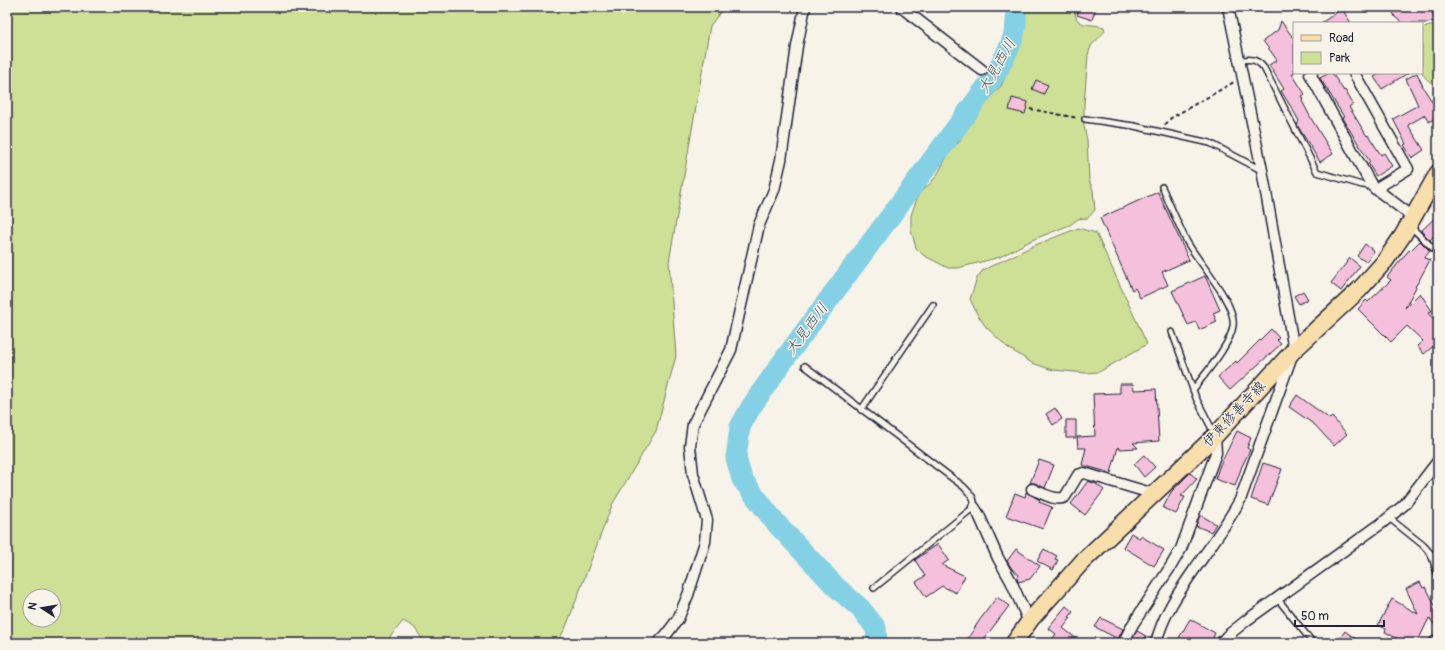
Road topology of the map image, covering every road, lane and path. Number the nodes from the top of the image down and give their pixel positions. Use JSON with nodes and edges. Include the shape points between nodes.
{"nodes":[{"id":1,"x":805,"y":7,"type":"edge"},
{"id":2,"x":1228,"y":7,"type":"edge"},
{"id":3,"x":905,"y":8,"type":"edge"},
{"id":4,"x":1239,"y":61,"type":"junction"},
{"id":5,"x":982,"y":70,"type":"dead end"},
{"id":6,"x":1310,"y":74,"type":"edge"},
{"id":7,"x":1355,"y":74,"type":"edge"},
{"id":8,"x":1242,"y":77,"type":"junction"},
{"id":9,"x":1030,"y":109,"type":"dead end"},
{"id":10,"x":1074,"y":117,"type":"dead end"},
{"id":11,"x":1085,"y":119,"type":"dead end"},
{"id":12,"x":1162,"y":131,"type":"junction"},
{"id":13,"x":1262,"y":170,"type":"junction"},
{"id":14,"x":1438,"y":173,"type":"edge"},
{"id":15,"x":1162,"y":186,"type":"dead end"},
{"id":16,"x":1373,"y":188,"type":"junction"},
{"id":17,"x":1411,"y":221,"type":"junction"},
{"id":18,"x":1438,"y":253,"type":"edge"},
{"id":19,"x":933,"y":305,"type":"dead end"},
{"id":20,"x":1172,"y":332,"type":"dead end"},
{"id":21,"x":1294,"y":350,"type":"junction"},
{"id":22,"x":805,"y":366,"type":"dead end"},
{"id":23,"x":1193,"y":390,"type":"junction"},
{"id":24,"x":861,"y":410,"type":"junction"},
{"id":25,"x":1215,"y":436,"type":"junction"},
{"id":26,"x":1438,"y":461,"type":"edge"},
{"id":27,"x":1032,"y":489,"type":"dead end"},
{"id":28,"x":1154,"y":494,"type":"junction"},
{"id":29,"x":974,"y":508,"type":"junction"},
{"id":30,"x":1388,"y":517,"type":"junction"},
{"id":31,"x":1438,"y":576,"type":"edge"},
{"id":32,"x":874,"y":588,"type":"dead end"},
{"id":33,"x":1277,"y":598,"type":"junction"},
{"id":34,"x":1029,"y":622,"type":"junction"},
{"id":35,"x":1438,"y":639,"type":"edge"},
{"id":36,"x":658,"y":643,"type":"edge"},
{"id":37,"x":1014,"y":643,"type":"edge"},
{"id":38,"x":1123,"y":643,"type":"edge"},
{"id":39,"x":1156,"y":643,"type":"edge"},
{"id":40,"x":1221,"y":643,"type":"edge"},
{"id":41,"x":1313,"y":643,"type":"edge"},
{"id":42,"x":1434,"y":643,"type":"edge"}],
"edges":[{"from":1,"to":36,"type":"street","via":[[774,190],[759,225],[731,350],[693,424],[690,446],[693,474],[707,520],[705,542],[678,619]]},
{"from":2,"to":4,"type":"street"},
{"from":3,"to":5,"type":"street"},
{"from":4,"to":8,"type":"street"},
{"from":4,"to":16,"type":"lane","via":[[1247,59],[1260,62],[1317,172]]},
{"from":6,"to":16,"type":"street"},
{"from":7,"to":16,"type":"street","via":[[1408,169]]},
{"from":8,"to":12,"type":"path","via":[[1171,118]]},
{"from":8,"to":13,"type":"street"},
{"from":9,"to":10,"type":"path"},
{"from":11,"to":12,"type":"lane"},
{"from":12,"to":13,"type":"lane","via":[[1210,143]]},
{"from":13,"to":21,"type":"street"},
{"from":14,"to":17,"type":"main road","name":"伊東修善寺線"},
{"from":15,"to":23,"type":"lane","via":[[1187,241],[1224,296],[1234,324],[1227,342]]},
{"from":16,"to":17,"type":"street"},
{"from":17,"to":18,"type":"lane"},
{"from":17,"to":21,"type":"main road","name":"伊東修善寺線","via":[[1385,261],[1360,289]]},
{"from":19,"to":24,"type":"lane"},
{"from":20,"to":23,"type":"lane"},
{"from":21,"to":25,"type":"main road","name":"伊東修善寺線"},
{"from":21,"to":39,"type":"street","via":[[1240,500],[1230,519],[1168,610]]},
{"from":22,"to":24,"type":"lane"},
{"from":23,"to":25,"type":"lane"},
{"from":24,"to":29,"type":"lane","via":[[964,487],[973,496]]},
{"from":25,"to":28,"type":"main road","name":"伊東修善寺線"},
{"from":25,"to":38,"type":"street","via":[[1216,453],[1181,549]]},
{"from":26,"to":30,"type":"street","via":[[1404,505]]},
{"from":27,"to":28,"type":"street","via":[[1063,499],[1078,475],[1084,473]]},
{"from":28,"to":34,"type":"main road","name":"伊東修善寺線","via":[[1082,562]]},
{"from":29,"to":32,"type":"lane"},
{"from":29,"to":34,"type":"street"},
{"from":30,"to":31,"type":"lane","via":[[1431,554]]},
{"from":30,"to":33,"type":"street"},
{"from":33,"to":40,"type":"street"},
{"from":33,"to":41,"type":"lane"},
{"from":34,"to":37,"type":"main road","name":"伊東修善寺線"},
{"from":35,"to":42,"type":"street"}]}
